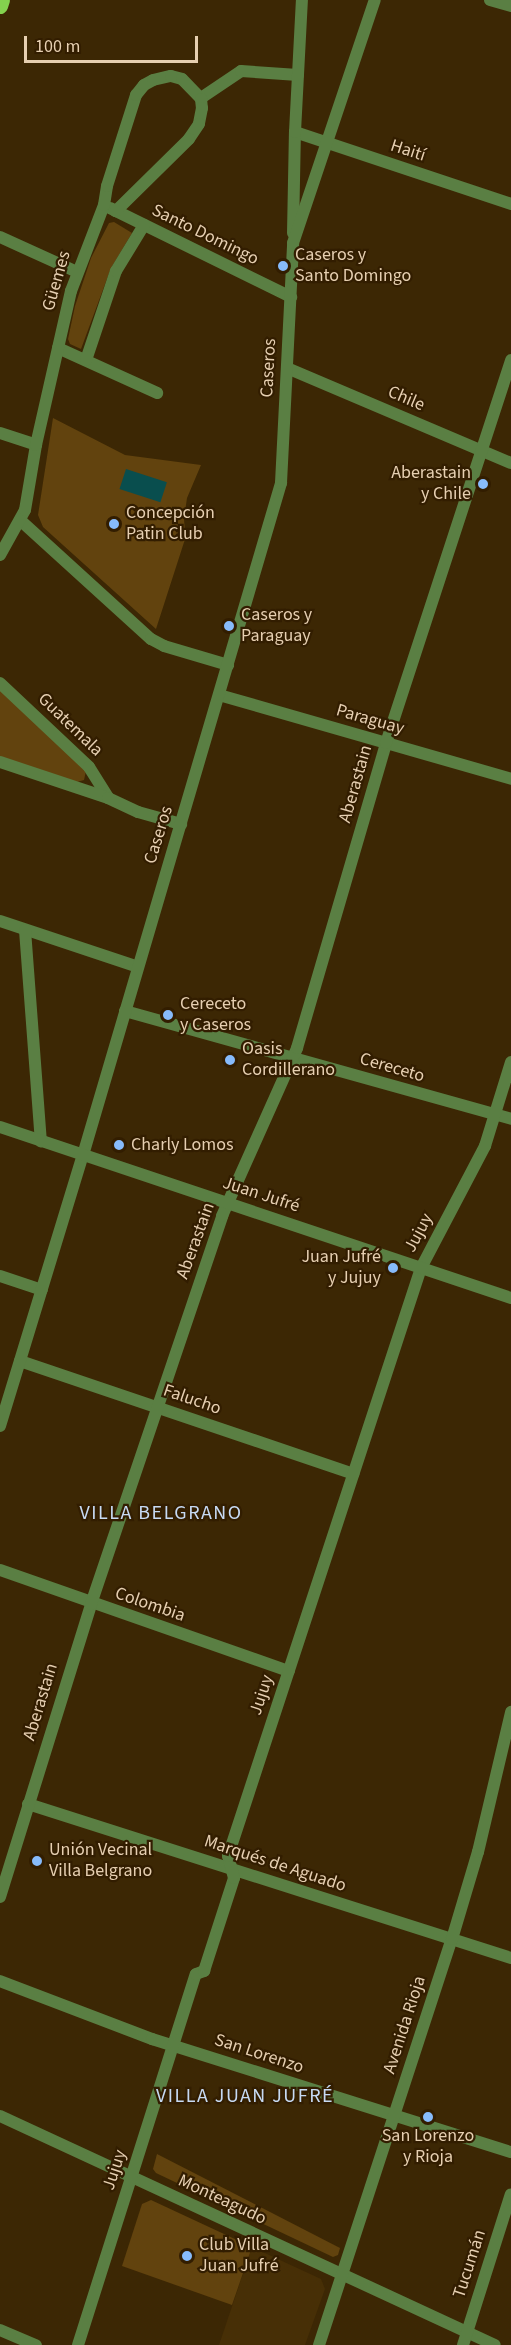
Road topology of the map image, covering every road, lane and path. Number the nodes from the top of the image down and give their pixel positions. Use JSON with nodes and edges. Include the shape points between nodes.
{"nodes":[{"id":1,"x":2,"y":0,"type":"edge"},
{"id":2,"x":302,"y":0,"type":"edge"},
{"id":3,"x":375,"y":0,"type":"edge"},
{"id":4,"x":490,"y":0,"type":"edge"},
{"id":5,"x":0,"y":6,"type":"edge"},
{"id":6,"x":511,"y":6,"type":"edge"},
{"id":7,"x":298,"y":75,"type":"junction"},
{"id":8,"x":201,"y":98,"type":"junction"},
{"id":9,"x":295,"y":132,"type":"junction"},
{"id":10,"x":327,"y":143,"type":"junction"},
{"id":11,"x":511,"y":204,"type":"edge"},
{"id":12,"x":104,"y":205,"type":"junction"},
{"id":13,"x":116,"y":211,"type":"junction"},
{"id":14,"x":144,"y":225,"type":"junction"},
{"id":15,"x":0,"y":237,"type":"edge"},
{"id":16,"x":293,"y":243,"type":"junction"},
{"id":17,"x":77,"y":272,"type":"junction"},
{"id":18,"x":291,"y":297,"type":"junction"},
{"id":19,"x":58,"y":348,"type":"junction"},
{"id":20,"x":86,"y":360,"type":"junction"},
{"id":21,"x":511,"y":360,"type":"edge"},
{"id":22,"x":287,"y":368,"type":"junction"},
{"id":23,"x":157,"y":393,"type":"dead end"},
{"id":24,"x":0,"y":434,"type":"edge"},
{"id":25,"x":36,"y":446,"type":"junction"},
{"id":26,"x":480,"y":449,"type":"junction"},
{"id":27,"x":511,"y":463,"type":"edge"},
{"id":28,"x":20,"y":520,"type":"junction"},
{"id":29,"x":0,"y":555,"type":"edge"},
{"id":30,"x":228,"y":665,"type":"junction"},
{"id":31,"x":0,"y":683,"type":"edge"},
{"id":32,"x":219,"y":695,"type":"junction"},
{"id":33,"x":386,"y":743,"type":"junction"},
{"id":34,"x":0,"y":762,"type":"edge"},
{"id":35,"x":511,"y":779,"type":"edge"},
{"id":36,"x":108,"y":798,"type":"junction"},
{"id":37,"x":181,"y":824,"type":"junction"},
{"id":38,"x":0,"y":921,"type":"edge"},
{"id":39,"x":25,"y":930,"type":"junction"},
{"id":40,"x":138,"y":967,"type":"junction"},
{"id":41,"x":125,"y":1011,"type":"junction"},
{"id":42,"x":292,"y":1058,"type":"junction"},
{"id":43,"x":511,"y":1062,"type":"edge"},
{"id":44,"x":495,"y":1115,"type":"junction"},
{"id":45,"x":511,"y":1119,"type":"edge"},
{"id":46,"x":0,"y":1127,"type":"edge"},
{"id":47,"x":41,"y":1141,"type":"junction"},
{"id":48,"x":83,"y":1155,"type":"junction"},
{"id":49,"x":228,"y":1203,"type":"junction"},
{"id":50,"x":421,"y":1268,"type":"junction"},
{"id":51,"x":0,"y":1276,"type":"edge"},
{"id":52,"x":42,"y":1290,"type":"junction"},
{"id":53,"x":511,"y":1298,"type":"edge"},
{"id":54,"x":20,"y":1361,"type":"junction"},
{"id":55,"x":158,"y":1408,"type":"junction"},
{"id":56,"x":1,"y":1419,"type":"edge"},
{"id":57,"x":353,"y":1474,"type":"junction"},
{"id":58,"x":0,"y":1570,"type":"edge"},
{"id":59,"x":91,"y":1604,"type":"junction"},
{"id":60,"x":289,"y":1671,"type":"junction"},
{"id":61,"x":511,"y":1712,"type":"edge"},
{"id":62,"x":28,"y":1804,"type":"junction"},
{"id":63,"x":232,"y":1869,"type":"junction"},
{"id":64,"x":0,"y":1897,"type":"edge"},
{"id":65,"x":452,"y":1939,"type":"junction"},
{"id":66,"x":511,"y":1958,"type":"edge"},
{"id":67,"x":0,"y":1981,"type":"edge"},
{"id":68,"x":173,"y":2045,"type":"junction"},
{"id":69,"x":395,"y":2115,"type":"junction"},
{"id":70,"x":0,"y":2116,"type":"edge"},
{"id":71,"x":511,"y":2152,"type":"edge"},
{"id":72,"x":131,"y":2177,"type":"junction"},
{"id":73,"x":511,"y":2194,"type":"edge"},
{"id":74,"x":342,"y":2276,"type":"junction"},
{"id":75,"x":0,"y":2330,"type":"edge"},
{"id":76,"x":465,"y":2339,"type":"edge"},
{"id":77,"x":36,"y":2345,"type":"edge"},
{"id":78,"x":78,"y":2345,"type":"edge"},
{"id":79,"x":319,"y":2345,"type":"edge"},
{"id":80,"x":495,"y":2345,"type":"edge"}],
"edges":[{"from":1,"to":5,"type":"main road"},
{"from":2,"to":7,"type":"street","name":"Caseros"},
{"from":3,"to":10,"type":"street","name":"Caseros"},
{"from":4,"to":6,"type":"street"},
{"from":7,"to":8,"type":"street","via":[[241,71]]},
{"from":7,"to":9,"type":"street","name":"Caseros"},
{"from":8,"to":12,"type":"street","name":"Güemes","via":[[187,82],[171,76],[148,82],[141,89]]},
{"from":8,"to":13,"type":"street","via":[[202,113],[192,135]]},
{"from":9,"to":10,"type":"street","name":"Haití"},
{"from":9,"to":16,"type":"street","name":"Caseros"},
{"from":10,"to":11,"type":"street","name":"Haití"},
{"from":10,"to":16,"type":"street","name":"Caseros"},
{"from":12,"to":13,"type":"street","name":"Santo Domingo"},
{"from":12,"to":17,"type":"street","name":"Güemes"},
{"from":13,"to":14,"type":"street","name":"Santo Domingo"},
{"from":14,"to":18,"type":"street","name":"Santo Domingo"},
{"from":14,"to":20,"type":"street","via":[[116,271]]},
{"from":15,"to":17,"type":"street"},
{"from":16,"to":18,"type":"street","name":"Caseros"},
{"from":17,"to":19,"type":"street","name":"Güemes"},
{"from":18,"to":22,"type":"street","name":"Caseros"},
{"from":19,"to":20,"type":"street"},
{"from":19,"to":25,"type":"street","name":"Güemes"},
{"from":20,"to":23,"type":"street"},
{"from":21,"to":26,"type":"street","name":"Aberastain"},
{"from":22,"to":26,"type":"street","name":"Chile"},
{"from":22,"to":30,"type":"street","name":"Caseros","via":[[281,483]]},
{"from":24,"to":25,"type":"street"},
{"from":25,"to":28,"type":"street","name":"Güemes"},
{"from":26,"to":27,"type":"street","name":"Chile"},
{"from":26,"to":33,"type":"street","name":"Aberastain"},
{"from":28,"to":29,"type":"street","name":"Güemes"},
{"from":28,"to":30,"type":"street","via":[[145,635],[164,646]]},
{"from":30,"to":32,"type":"street","name":"Caseros"},
{"from":31,"to":36,"type":"street","name":"Guatemala","via":[[89,768]]},
{"from":32,"to":33,"type":"street","name":"Paraguay"},
{"from":32,"to":37,"type":"street","name":"Caseros"},
{"from":33,"to":35,"type":"street","name":"Paraguay"},
{"from":33,"to":42,"type":"street","name":"Aberastain"},
{"from":34,"to":36,"type":"street"},
{"from":36,"to":37,"type":"street","via":[[138,812]]},
{"from":37,"to":40,"type":"street","name":"Caseros"},
{"from":38,"to":39,"type":"street"},
{"from":39,"to":40,"type":"street"},
{"from":39,"to":47,"type":"street"},
{"from":40,"to":41,"type":"street","name":"Caseros"},
{"from":41,"to":42,"type":"street","name":"Cereceto"},
{"from":41,"to":48,"type":"street","name":"Caseros"},
{"from":42,"to":44,"type":"street","name":"Cereceto"},
{"from":42,"to":49,"type":"street","name":"Aberastain"},
{"from":43,"to":44,"type":"street","name":"Jujuy"},
{"from":44,"to":45,"type":"street","name":"Cereceto"},
{"from":44,"to":50,"type":"street","name":"Jujuy","via":[[485,1146]]},
{"from":46,"to":47,"type":"street","name":"Juan Jufré"},
{"from":47,"to":48,"type":"street","name":"Juan Jufré"},
{"from":48,"to":49,"type":"street","name":"Juan Jufré"},
{"from":48,"to":52,"type":"street","name":"Caseros"},
{"from":49,"to":50,"type":"street","name":"Juan Jufré"},
{"from":49,"to":55,"type":"street","name":"Aberastain"},
{"from":50,"to":53,"type":"street","name":"Juan Jufré"},
{"from":50,"to":57,"type":"street","name":"Jujuy"},
{"from":51,"to":52,"type":"street"},
{"from":52,"to":54,"type":"street","name":"Caseros"},
{"from":54,"to":55,"type":"street","name":"Falucho"},
{"from":54,"to":56,"type":"street","name":"Caseros"},
{"from":55,"to":57,"type":"street","name":"Falucho"},
{"from":55,"to":59,"type":"street","name":"Aberastain"},
{"from":57,"to":60,"type":"street","name":"Jujuy"},
{"from":58,"to":59,"type":"street","name":"Colombia"},
{"from":59,"to":60,"type":"street","name":"Colombia"},
{"from":59,"to":62,"type":"street","name":"Aberastain"},
{"from":60,"to":63,"type":"street","name":"Jujuy","via":[[228,1856]]},
{"from":61,"to":65,"type":"street","name":"Avenida Rioja","via":[[478,1852]]},
{"from":62,"to":63,"type":"street","name":"Marqués de Aguado"},
{"from":62,"to":64,"type":"street","name":"Aberastain"},
{"from":63,"to":65,"type":"street","name":"Marqués de Aguado"},
{"from":63,"to":68,"type":"street","name":"Jujuy","via":[[234,1878],[204,1971],[196,1974]]},
{"from":65,"to":66,"type":"street","name":"Marqués de Aguado"},
{"from":65,"to":69,"type":"street","name":"Avenida Rioja"},
{"from":67,"to":68,"type":"street","name":"San Lorenzo"},
{"from":68,"to":69,"type":"street","name":"San Lorenzo"},
{"from":68,"to":72,"type":"street","name":"Jujuy"},
{"from":69,"to":71,"type":"street","name":"San Lorenzo"},
{"from":69,"to":74,"type":"street","name":"Avenida Rioja"},
{"from":70,"to":72,"type":"street","name":"Monteagudo"},
{"from":72,"to":74,"type":"street","name":"Monteagudo"},
{"from":72,"to":78,"type":"street","name":"Jujuy"},
{"from":73,"to":76,"type":"street","name":"Tucumán"},
{"from":74,"to":76,"type":"street","name":"Monteagudo"},
{"from":74,"to":79,"type":"street","name":"Avenida Rioja"},
{"from":75,"to":77,"type":"street"},
{"from":76,"to":80,"type":"street","name":"Monteagudo"}]}
